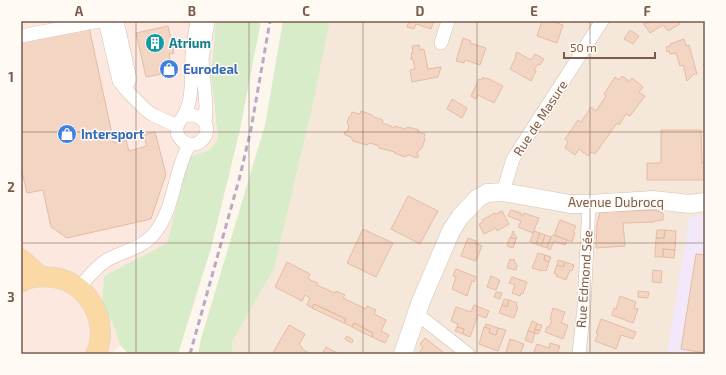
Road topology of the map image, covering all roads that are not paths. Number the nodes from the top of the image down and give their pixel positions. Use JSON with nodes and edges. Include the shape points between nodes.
{"nodes":[{"id":1,"x":99,"y":21,"type":"edge"},
{"id":2,"x":105,"y":21,"type":"edge"},
{"id":3,"x":118,"y":21,"type":"edge"},
{"id":4,"x":197,"y":21,"type":"edge"},
{"id":5,"x":208,"y":21,"type":"edge"},
{"id":6,"x":448,"y":21,"type":"edge"},
{"id":7,"x":602,"y":21,"type":"edge"},
{"id":8,"x":21,"y":36,"type":"edge"},
{"id":9,"x":441,"y":43,"type":"dead end"},
{"id":10,"x":125,"y":89,"type":"junction"},
{"id":11,"x":180,"y":121,"type":"junction"},
{"id":12,"x":205,"y":123,"type":"junction"},
{"id":13,"x":189,"y":144,"type":"junction"},
{"id":14,"x":503,"y":192,"type":"junction"},
{"id":15,"x":705,"y":202,"type":"edge"},
{"id":16,"x":589,"y":204,"type":"junction"},
{"id":17,"x":21,"y":259,"type":"edge"},
{"id":18,"x":40,"y":276,"type":"junction"},
{"id":19,"x":21,"y":282,"type":"edge"},
{"id":20,"x":79,"y":288,"type":"junction"},
{"id":21,"x":417,"y":314,"type":"junction"},
{"id":22,"x":102,"y":349,"type":"edge"},
{"id":23,"x":403,"y":354,"type":"edge"},
{"id":24,"x":468,"y":354,"type":"edge"},
{"id":25,"x":579,"y":354,"type":"edge"}],
"edges":[{"from":1,"to":8,"type":"street"},
{"from":2,"to":10,"type":"street","via":[[119,81]]},
{"from":3,"to":10,"type":"street","via":[[130,79]]},
{"from":4,"to":11,"type":"street","via":[[192,56],[192,86],[188,106]]},
{"from":5,"to":12,"type":"street","via":[[202,59]]},
{"from":6,"to":9,"type":"street"},
{"from":7,"to":14,"type":"street","name":"Rue de Masure","via":[[513,159]]},
{"from":10,"to":11,"type":"street","via":[[153,115]]},
{"from":11,"to":12,"type":"street","via":[[193,114]]},
{"from":11,"to":13,"type":"street","via":[[178,135],[180,140]]},
{"from":12,"to":13,"type":"street","via":[[205,137],[198,143]]},
{"from":13,"to":20,"type":"street","via":[[160,227],[143,244],[101,264]]},
{"from":14,"to":16,"type":"street","name":"Avenue Dubrocq","via":[[570,204]]},
{"from":14,"to":21,"type":"street","via":[[486,193],[460,217],[451,231]]},
{"from":15,"to":16,"type":"street","name":"Avenue Dubrocq","via":[[690,204],[654,200]]},
{"from":16,"to":25,"type":"street","name":"Rue Edmond Sée"},
{"from":17,"to":18,"type":"main road"},
{"from":18,"to":19,"type":"main road"},
{"from":18,"to":20,"type":"main road","via":[[67,281]]},
{"from":20,"to":22,"type":"main road","via":[[92,302],[100,320]]},
{"from":21,"to":23,"type":"street"},
{"from":21,"to":24,"type":"street"}]}
